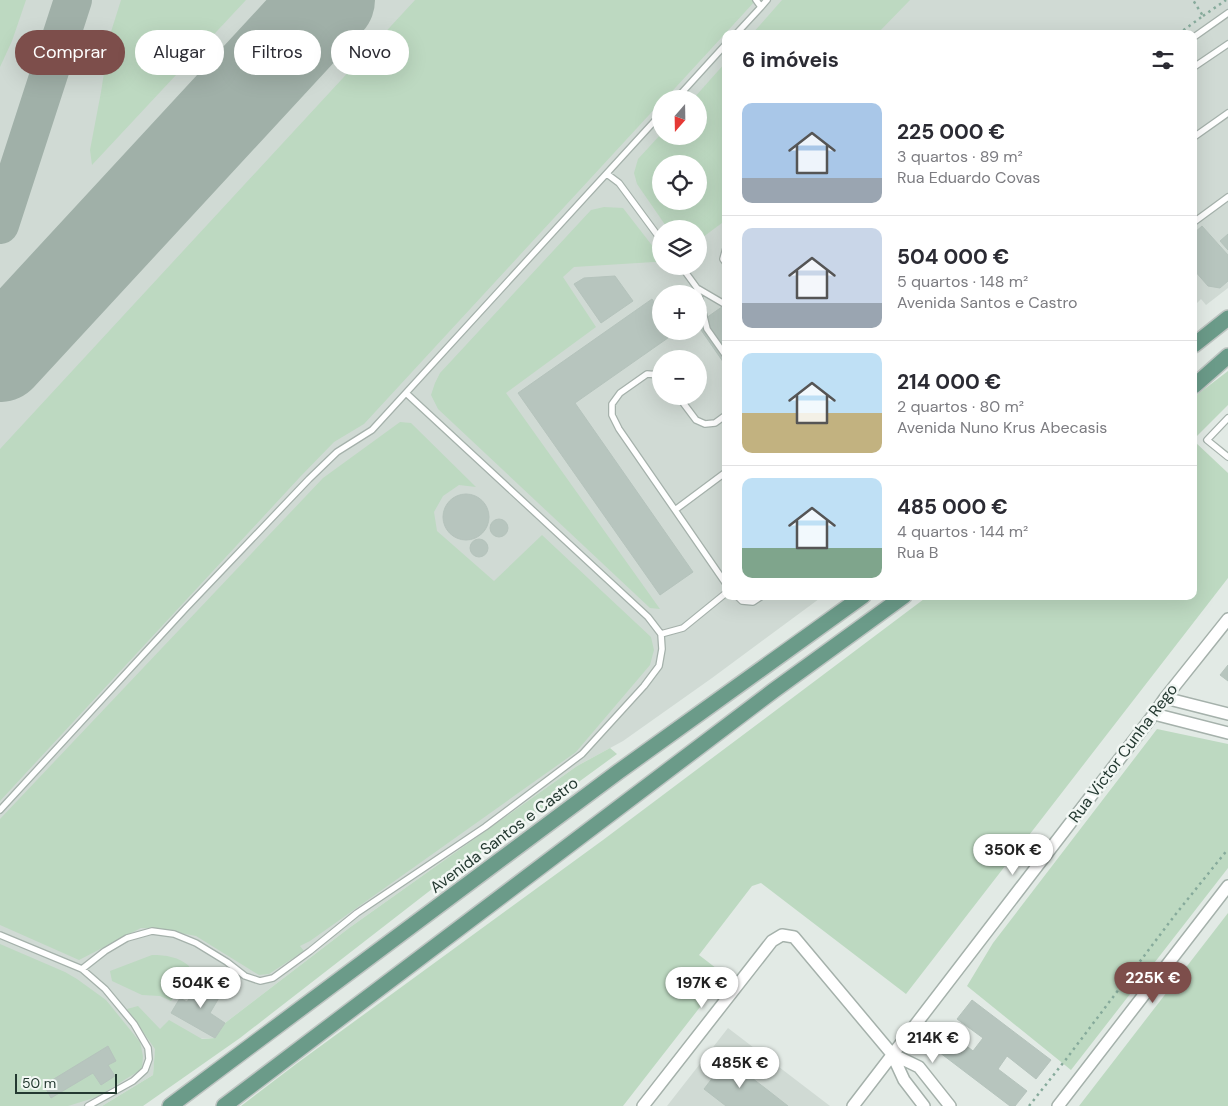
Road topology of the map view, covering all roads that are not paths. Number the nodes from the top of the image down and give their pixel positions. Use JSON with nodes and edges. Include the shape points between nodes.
{"nodes":[{"id":1,"x":756,"y":0,"type":"edge"},
{"id":2,"x":767,"y":0,"type":"edge"},
{"id":3,"x":761,"y":7,"type":"junction"},
{"id":4,"x":1228,"y":13,"type":"edge"},
{"id":5,"x":740,"y":30,"type":"edge"},
{"id":6,"x":1197,"y":35,"type":"edge"},
{"id":7,"x":1228,"y":44,"type":"edge"},
{"id":8,"x":722,"y":48,"type":"edge"},
{"id":9,"x":1197,"y":65,"type":"edge"},
{"id":10,"x":684,"y":90,"type":"edge"},
{"id":11,"x":1228,"y":113,"type":"edge"},
{"id":12,"x":652,"y":124,"type":"edge"},
{"id":13,"x":1197,"y":135,"type":"edge"},
{"id":14,"x":607,"y":174,"type":"junction"},
{"id":15,"x":1228,"y":197,"type":"edge"},
{"id":16,"x":1197,"y":220,"type":"edge"},
{"id":17,"x":652,"y":228,"type":"edge"},
{"id":18,"x":707,"y":296,"type":"edge"},
{"id":19,"x":722,"y":303,"type":"edge"},
{"id":20,"x":1228,"y":318,"type":"edge"},
{"id":21,"x":707,"y":329,"type":"edge"},
{"id":22,"x":1197,"y":342,"type":"edge"},
{"id":23,"x":722,"y":350,"type":"edge"},
{"id":24,"x":1228,"y":356,"type":"edge"},
{"id":25,"x":652,"y":374,"type":"edge"},
{"id":26,"x":1197,"y":383,"type":"edge"},
{"id":27,"x":406,"y":393,"type":"junction"},
{"id":28,"x":685,"y":405,"type":"edge"},
{"id":29,"x":722,"y":418,"type":"edge"},
{"id":30,"x":1228,"y":418,"type":"edge"},
{"id":31,"x":1228,"y":457,"type":"edge"},
{"id":32,"x":722,"y":475,"type":"edge"},
{"id":33,"x":675,"y":510,"type":"junction"},
{"id":34,"x":722,"y":578,"type":"edge"},
{"id":35,"x":722,"y":596,"type":"edge"},
{"id":36,"x":741,"y":600,"type":"edge"},
{"id":37,"x":757,"y":600,"type":"edge"},
{"id":38,"x":857,"y":600,"type":"edge"},
{"id":39,"x":898,"y":600,"type":"edge"},
{"id":40,"x":1228,"y":619,"type":"edge"},
{"id":41,"x":661,"y":634,"type":"junction"},
{"id":42,"x":1165,"y":698,"type":"junction"},
{"id":43,"x":1154,"y":714,"type":"junction"},
{"id":44,"x":1228,"y":714,"type":"edge"},
{"id":45,"x":1228,"y":733,"type":"edge"},
{"id":46,"x":0,"y":810,"type":"edge"},
{"id":47,"x":1228,"y":886,"type":"edge"},
{"id":48,"x":0,"y":935,"type":"edge"},
{"id":49,"x":82,"y":969,"type":"junction"},
{"id":50,"x":892,"y":1054,"type":"junction"},
{"id":51,"x":88,"y":1106,"type":"edge"},
{"id":52,"x":170,"y":1106,"type":"edge"},
{"id":53,"x":224,"y":1106,"type":"edge"},
{"id":54,"x":643,"y":1106,"type":"edge"},
{"id":55,"x":852,"y":1106,"type":"edge"},
{"id":56,"x":924,"y":1106,"type":"edge"},
{"id":57,"x":950,"y":1106,"type":"edge"},
{"id":58,"x":1058,"y":1106,"type":"edge"}],
"edges":[{"from":1,"to":3,"type":"lane"},
{"from":2,"to":3,"type":"lane"},
{"from":3,"to":5,"type":"lane"},
{"from":4,"to":6,"type":"lane"},
{"from":7,"to":9,"type":"lane"},
{"from":8,"to":10,"type":"lane"},
{"from":11,"to":13,"type":"lane"},
{"from":12,"to":14,"type":"lane"},
{"from":14,"to":17,"type":"lane","via":[[619,183]]},
{"from":14,"to":27,"type":"lane"},
{"from":15,"to":16,"type":"lane"},
{"from":18,"to":19,"type":"lane"},
{"from":20,"to":22,"type":"main road"},
{"from":21,"to":23,"type":"lane"},
{"from":24,"to":26,"type":"main road"},
{"from":25,"to":33,"type":"lane","via":[[647,374],[620,393],[612,404],[612,415]]},
{"from":27,"to":41,"type":"lane","via":[[648,617]]},
{"from":27,"to":46,"type":"lane","via":[[372,430],[337,452],[309,479]]},
{"from":28,"to":29,"type":"lane","via":[[696,420],[705,424]]},
{"from":30,"to":31,"type":"lane","via":[[1207,440]]},
{"from":32,"to":33,"type":"lane"},
{"from":33,"to":34,"type":"lane"},
{"from":35,"to":41,"type":"lane","via":[[683,628]]},
{"from":36,"to":37,"type":"lane"},
{"from":38,"to":52,"type":"main road","name":"Avenida Santos e Castro","via":[[610,778]]},
{"from":39,"to":53,"type":"main road","via":[[773,691]]},
{"from":40,"to":42,"type":"street","name":"Rua Victor Cunha Rego"},
{"from":41,"to":49,"type":"lane","via":[[658,666],[582,754],[485,827],[356,913],[273,978],[260,981],[246,976],[196,943],[174,934],[152,931],[127,938]]},
{"from":42,"to":43,"type":"street","name":"Rua Victor Cunha Rego"},
{"from":42,"to":44,"type":"street"},
{"from":43,"to":45,"type":"street"},
{"from":43,"to":50,"type":"street","name":"Rua Victor Cunha Rego"},
{"from":47,"to":58,"type":"street"},
{"from":48,"to":49,"type":"lane"},
{"from":49,"to":51,"type":"lane","via":[[105,989],[134,1024],[148,1048],[149,1059],[145,1070],[133,1080]]},
{"from":50,"to":54,"type":"street","via":[[794,937],[782,935],[772,941]]},
{"from":50,"to":55,"type":"street","name":"Rua Victor Cunha Rego"},
{"from":50,"to":56,"type":"street","via":[[904,1080]]},
{"from":50,"to":57,"type":"street","via":[[919,1067]]}]}
